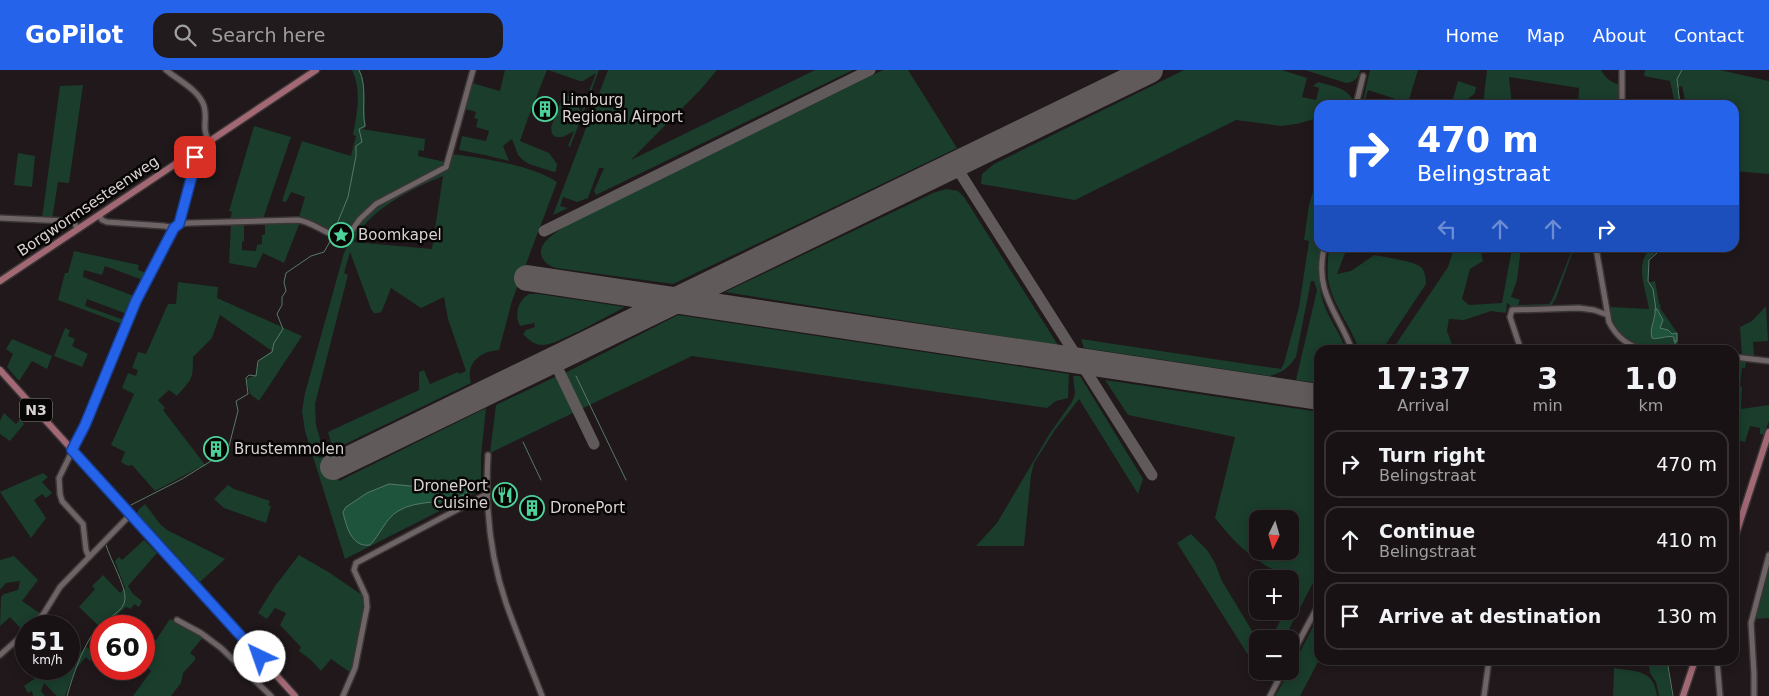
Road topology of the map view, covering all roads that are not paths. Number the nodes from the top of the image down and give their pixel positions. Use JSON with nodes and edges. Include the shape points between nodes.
{"nodes":[{"id":1,"x":166,"y":70,"type":"edge"},
{"id":2,"x":316,"y":70,"type":"edge"},
{"id":3,"x":474,"y":70,"type":"edge"},
{"id":4,"x":1622,"y":70,"type":"edge"},
{"id":5,"x":1363,"y":76,"type":"dead end"},
{"id":6,"x":1357,"y":100,"type":"edge"},
{"id":7,"x":1622,"y":100,"type":"edge"},
{"id":8,"x":209,"y":142,"type":"junction"},
{"id":9,"x":193,"y":152,"type":"junction"},
{"id":10,"x":99,"y":215,"type":"junction"},
{"id":11,"x":0,"y":218,"type":"edge"},
{"id":12,"x":179,"y":224,"type":"junction"},
{"id":13,"x":174,"y":228,"type":"junction"},
{"id":14,"x":78,"y":229,"type":"junction"},
{"id":15,"x":1324,"y":252,"type":"edge"},
{"id":16,"x":1597,"y":252,"type":"edge"},
{"id":17,"x":0,"y":280,"type":"edge"},
{"id":18,"x":1608,"y":314,"type":"junction"},
{"id":19,"x":1350,"y":345,"type":"edge"},
{"id":20,"x":1519,"y":345,"type":"edge"},
{"id":21,"x":1632,"y":345,"type":"edge"},
{"id":22,"x":1739,"y":358,"type":"edge"},
{"id":23,"x":1769,"y":361,"type":"edge"},
{"id":24,"x":0,"y":370,"type":"edge"},
{"id":25,"x":1769,"y":432,"type":"edge"},
{"id":26,"x":72,"y":450,"type":"junction"},
{"id":27,"x":488,"y":455,"type":"dead end"},
{"id":28,"x":487,"y":494,"type":"junction"},
{"id":29,"x":131,"y":514,"type":"junction"},
{"id":30,"x":1739,"y":525,"type":"edge"},
{"id":31,"x":1769,"y":555,"type":"edge"},
{"id":32,"x":89,"y":557,"type":"junction"},
{"id":33,"x":1314,"y":613,"type":"edge"},
{"id":34,"x":42,"y":615,"type":"edge"},
{"id":35,"x":177,"y":620,"type":"dead end"},
{"id":36,"x":1299,"y":641,"type":"edge"},
{"id":37,"x":15,"y":642,"type":"edge"},
{"id":38,"x":0,"y":655,"type":"edge"},
{"id":39,"x":1488,"y":665,"type":"edge"},
{"id":40,"x":1693,"y":665,"type":"edge"},
{"id":41,"x":1717,"y":665,"type":"edge"},
{"id":42,"x":1278,"y":680,"type":"edge"},
{"id":43,"x":271,"y":696,"type":"edge"},
{"id":44,"x":295,"y":696,"type":"edge"},
{"id":45,"x":343,"y":696,"type":"edge"},
{"id":46,"x":542,"y":696,"type":"edge"},
{"id":47,"x":1270,"y":696,"type":"edge"},
{"id":48,"x":1484,"y":696,"type":"edge"},
{"id":49,"x":1683,"y":696,"type":"edge"},
{"id":50,"x":1720,"y":696,"type":"edge"},
{"id":51,"x":1754,"y":696,"type":"edge"}],
"edges":[{"from":1,"to":8,"type":"street","via":[[202,102],[204,134]]},
{"from":2,"to":8,"type":"main road","name":"Borgwormsesteenweg"},
{"from":3,"to":12,"type":"street","via":[[446,167],[371,208],[347,238],[298,220]]},
{"from":4,"to":7,"type":"street"},
{"from":5,"to":6,"type":"street"},
{"from":8,"to":9,"type":"main road","name":"Borgwormsesteenweg"},
{"from":9,"to":10,"type":"main road","name":"Borgwormsesteenweg"},
{"from":9,"to":12,"type":"street","via":[[195,164]]},
{"from":10,"to":13,"type":"street","via":[[107,222]]},
{"from":10,"to":14,"type":"main road","name":"Borgwormsesteenweg"},
{"from":11,"to":14,"type":"street","via":[[67,221]]},
{"from":12,"to":13,"type":"street"},
{"from":13,"to":26,"type":"street","via":[[136,301]]},
{"from":14,"to":17,"type":"main road","name":"Borgwormsesteenweg"},
{"from":15,"to":19,"type":"street","via":[[1321,273],[1325,295]]},
{"from":16,"to":18,"type":"street"},
{"from":18,"to":20,"type":"street","via":[[1579,308],[1513,310],[1510,318]]},
{"from":18,"to":21,"type":"street","via":[[1615,333]]},
{"from":22,"to":23,"type":"street"},
{"from":24,"to":26,"type":"main road","number":"N3"},
{"from":25,"to":30,"type":"main road"},
{"from":26,"to":29,"type":"main road","number":"N3"},
{"from":26,"to":32,"type":"street","via":[[60,474],[60,494],[64,504],[83,524]]},
{"from":27,"to":28,"type":"street"},
{"from":28,"to":45,"type":"street","via":[[356,563],[354,570],[366,596],[367,607],[355,668]]},
{"from":28,"to":46,"type":"street","via":[[498,576]]},
{"from":29,"to":32,"type":"street"},
{"from":29,"to":44,"type":"main road","number":"N3"},
{"from":31,"to":51,"type":"street","via":[[1750,626]]},
{"from":32,"to":34,"type":"street","via":[[60,587]]},
{"from":33,"to":36,"type":"street"},
{"from":35,"to":43,"type":"street","via":[[201,632],[221,648]]},
{"from":37,"to":38,"type":"street"},
{"from":39,"to":48,"type":"street"},
{"from":40,"to":49,"type":"main road"},
{"from":41,"to":50,"type":"street"},
{"from":42,"to":47,"type":"street"}]}
